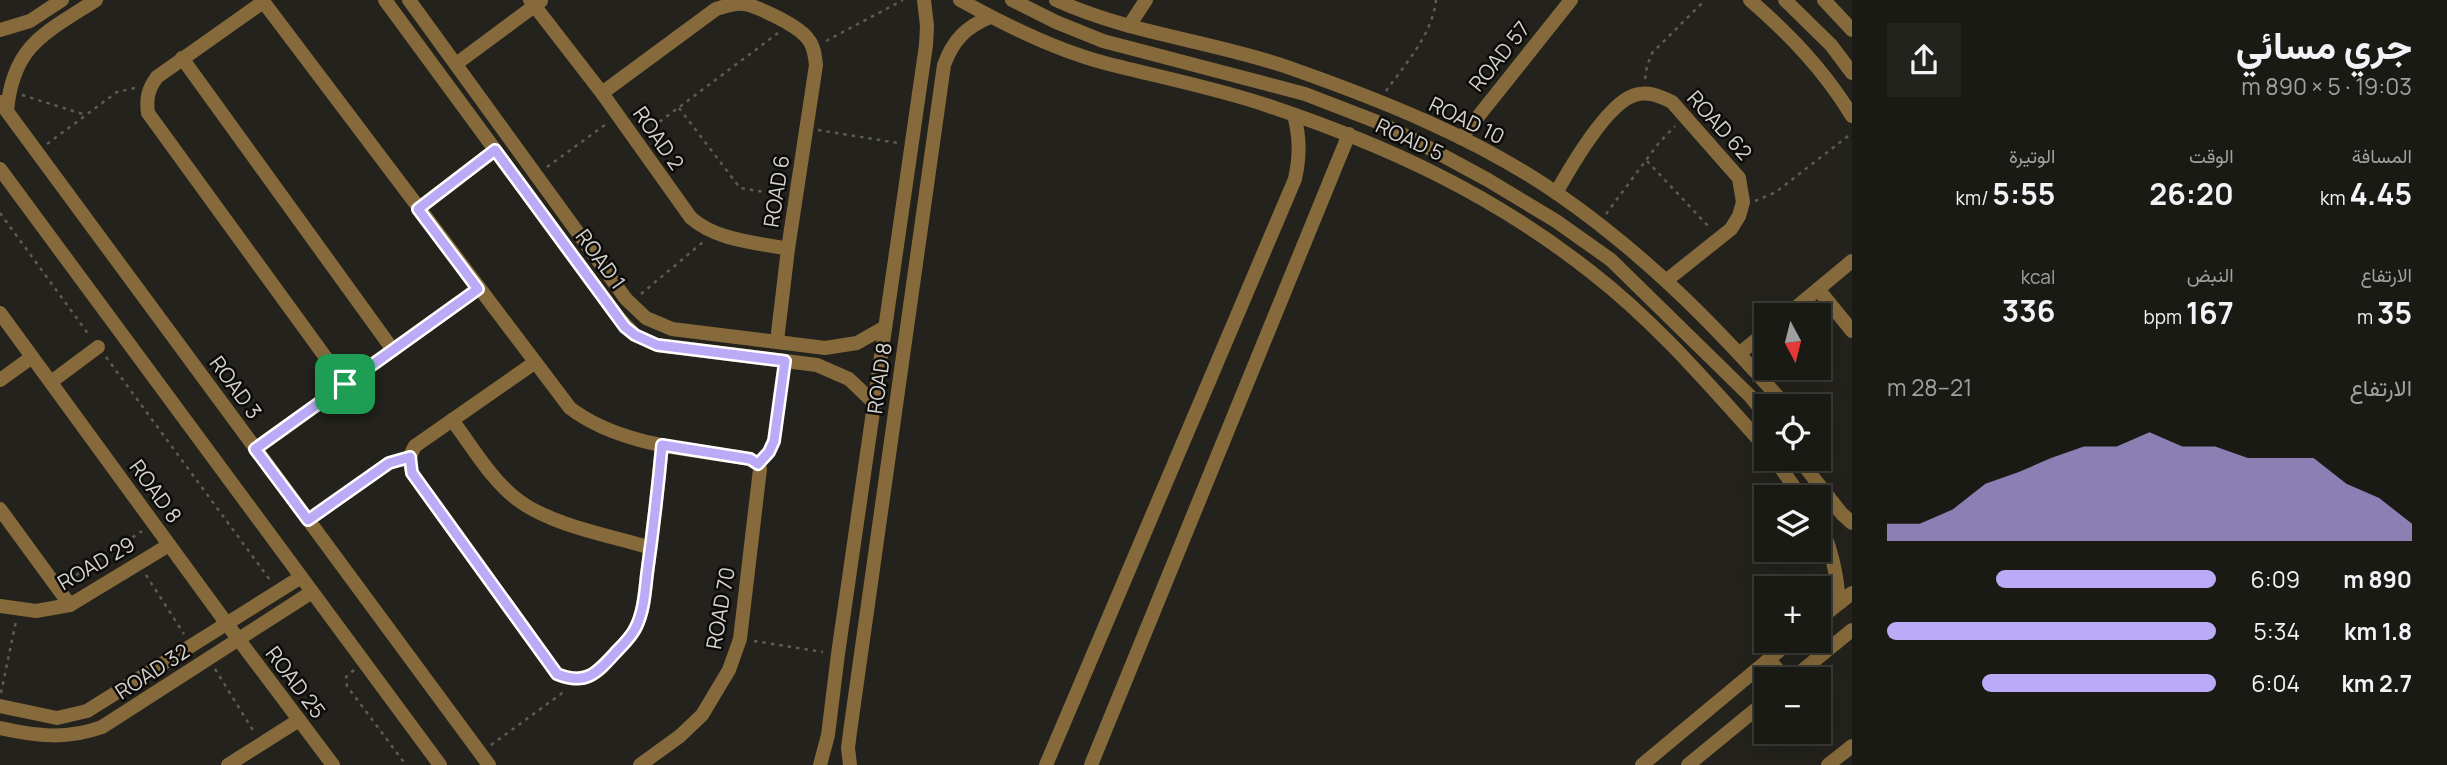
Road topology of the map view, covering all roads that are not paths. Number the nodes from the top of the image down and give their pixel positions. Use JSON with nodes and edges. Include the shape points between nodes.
{"nodes":[{"id":1,"x":62,"y":0,"type":"edge"},
{"id":2,"x":96,"y":0,"type":"edge"},
{"id":3,"x":385,"y":0,"type":"edge"},
{"id":4,"x":409,"y":0,"type":"edge"},
{"id":5,"x":925,"y":0,"type":"edge"},
{"id":6,"x":960,"y":0,"type":"edge"},
{"id":7,"x":1012,"y":0,"type":"edge"},
{"id":8,"x":1056,"y":0,"type":"edge"},
{"id":9,"x":1146,"y":0,"type":"edge"},
{"id":10,"x":1571,"y":0,"type":"edge"},
{"id":11,"x":1750,"y":0,"type":"edge"},
{"id":12,"x":1785,"y":0,"type":"edge"},
{"id":13,"x":1824,"y":0,"type":"edge"},
{"id":14,"x":262,"y":1,"type":"edge"},
{"id":15,"x":535,"y":2,"type":"edge"},
{"id":16,"x":990,"y":17,"type":"junction"},
{"id":17,"x":1129,"y":26,"type":"junction"},
{"id":18,"x":0,"y":30,"type":"edge"},
{"id":19,"x":1852,"y":30,"type":"edge"},
{"id":20,"x":1126,"y":48,"type":"junction"},
{"id":21,"x":182,"y":58,"type":"junction"},
{"id":22,"x":456,"y":64,"type":"junction"},
{"id":23,"x":1119,"y":66,"type":"junction"},
{"id":24,"x":1852,"y":73,"type":"edge"},
{"id":25,"x":602,"y":93,"type":"junction"},
{"id":26,"x":5,"y":101,"type":"edge"},
{"id":27,"x":1294,"y":115,"type":"junction"},
{"id":28,"x":1852,"y":116,"type":"edge"},
{"id":29,"x":1349,"y":134,"type":"junction"},
{"id":30,"x":1461,"y":138,"type":"junction"},
{"id":31,"x":495,"y":150,"type":"junction"},
{"id":32,"x":0,"y":169,"type":"edge"},
{"id":33,"x":1556,"y":192,"type":"junction"},
{"id":34,"x":418,"y":209,"type":"junction"},
{"id":35,"x":788,"y":249,"type":"junction"},
{"id":36,"x":1852,"y":261,"type":"edge"},
{"id":37,"x":1668,"y":280,"type":"junction"},
{"id":38,"x":478,"y":289,"type":"junction"},
{"id":39,"x":1818,"y":289,"type":"junction"},
{"id":40,"x":1801,"y":303,"type":"edge"},
{"id":41,"x":0,"y":313,"type":"edge"},
{"id":42,"x":885,"y":327,"type":"junction"},
{"id":43,"x":1852,"y":331,"type":"edge"},
{"id":44,"x":777,"y":341,"type":"junction"},
{"id":45,"x":1754,"y":342,"type":"edge"},
{"id":46,"x":98,"y":347,"type":"road end"},
{"id":47,"x":393,"y":350,"type":"junction"},
{"id":48,"x":1740,"y":353,"type":"junction"},
{"id":49,"x":32,"y":357,"type":"junction"},
{"id":50,"x":534,"y":363,"type":"junction"},
{"id":51,"x":0,"y":380,"type":"edge"},
{"id":52,"x":51,"y":382,"type":"junction"},
{"id":53,"x":345,"y":384,"type":"junction"},
{"id":54,"x":1776,"y":394,"type":"edge"},
{"id":55,"x":1754,"y":401,"type":"edge"},
{"id":56,"x":874,"y":403,"type":"junction"},
{"id":57,"x":452,"y":420,"type":"junction"},
{"id":58,"x":1754,"y":435,"type":"edge"},
{"id":59,"x":662,"y":445,"type":"junction"},
{"id":60,"x":255,"y":449,"type":"junction"},
{"id":61,"x":1811,"y":471,"type":"edge"},
{"id":62,"x":0,"y":509,"type":"edge"},
{"id":63,"x":1852,"y":523,"type":"edge"},
{"id":64,"x":169,"y":545,"type":"junction"},
{"id":65,"x":651,"y":548,"type":"junction"},
{"id":66,"x":1831,"y":552,"type":"edge"},
{"id":67,"x":301,"y":577,"type":"junction"},
{"id":68,"x":312,"y":592,"type":"junction"},
{"id":69,"x":1852,"y":593,"type":"edge"},
{"id":70,"x":1839,"y":603,"type":"junction"},
{"id":71,"x":70,"y":605,"type":"junction"},
{"id":72,"x":0,"y":606,"type":"edge"},
{"id":73,"x":1831,"y":609,"type":"edge"},
{"id":74,"x":226,"y":624,"type":"junction"},
{"id":75,"x":1852,"y":630,"type":"edge"},
{"id":76,"x":239,"y":640,"type":"junction"},
{"id":77,"x":1776,"y":653,"type":"edge"},
{"id":78,"x":1769,"y":659,"type":"junction"},
{"id":79,"x":1775,"y":667,"type":"edge"},
{"id":80,"x":1807,"y":667,"type":"edge"},
{"id":81,"x":0,"y":706,"type":"edge"},
{"id":82,"x":1754,"y":711,"type":"edge"},
{"id":83,"x":299,"y":720,"type":"junction"},
{"id":84,"x":0,"y":728,"type":"edge"},
{"id":85,"x":1852,"y":746,"type":"edge"},
{"id":86,"x":485,"y":759,"type":"edge"},
{"id":87,"x":228,"y":765,"type":"edge"},
{"id":88,"x":333,"y":765,"type":"edge"},
{"id":89,"x":440,"y":765,"type":"edge"},
{"id":90,"x":640,"y":765,"type":"edge"},
{"id":91,"x":820,"y":765,"type":"edge"},
{"id":92,"x":850,"y":765,"type":"edge"},
{"id":93,"x":1046,"y":765,"type":"edge"},
{"id":94,"x":1091,"y":765,"type":"edge"},
{"id":95,"x":1642,"y":765,"type":"edge"},
{"id":96,"x":1688,"y":765,"type":"edge"},
{"id":97,"x":1828,"y":765,"type":"edge"}],
"edges":[{"from":1,"to":18,"type":"street","via":[[30,21]]},
{"from":2,"to":26,"type":"street","via":[[40,36],[24,53]]},
{"from":3,"to":31,"type":"street","name":"ROAD 1"},
{"from":4,"to":22,"type":"street","name":"ROAD 1"},
{"from":5,"to":42,"type":"street","name":"ROAD 8","via":[[926,45]]},
{"from":6,"to":16,"type":"street","name":"ROAD 5"},
{"from":7,"to":20,"type":"street","name":"ROAD 5"},
{"from":8,"to":17,"type":"street","name":"ROAD 10"},
{"from":9,"to":17,"type":"street"},
{"from":10,"to":30,"type":"street","name":"ROAD 57"},
{"from":11,"to":28,"type":"street","via":[[1815,62]]},
{"from":12,"to":24,"type":"street","via":[[1825,38]]},
{"from":13,"to":19,"type":"street"},
{"from":14,"to":21,"type":"street"},
{"from":14,"to":34,"type":"street"},
{"from":15,"to":22,"type":"street"},
{"from":15,"to":25,"type":"street","name":"ROAD 2"},
{"from":16,"to":23,"type":"street","name":"ROAD 5"},
{"from":16,"to":92,"type":"street","name":"ROAD 8","via":[[960,35],[944,65],[849,732]]},
{"from":17,"to":30,"type":"street","name":"ROAD 10","via":[[1287,67]]},
{"from":20,"to":23,"type":"street"},
{"from":20,"to":55,"type":"street","name":"ROAD 5","via":[[1267,82],[1343,108],[1488,180],[1611,260]]},
{"from":21,"to":47,"type":"street"},
{"from":21,"to":53,"type":"street","via":[[157,77],[148,91],[146,102],[153,124]]},
{"from":22,"to":44,"type":"street","name":"ROAD 1","via":[[630,303],[646,318],[671,329]]},
{"from":23,"to":27,"type":"street","name":"ROAD 5"},
{"from":25,"to":35,"type":"street","name":"ROAD 2","via":[[691,218],[714,233]]},
{"from":25,"to":35,"type":"street","name":"ROAD 6","via":[[716,9],[729,5],[754,6],[801,32],[813,47],[816,65]]},
{"from":26,"to":60,"type":"street","name":"ROAD 3","via":[[37,152]]},
{"from":27,"to":29,"type":"street","name":"ROAD 5"},
{"from":27,"to":93,"type":"street","via":[[1299,147],[1295,179]]},
{"from":29,"to":58,"type":"street","name":"ROAD 5","via":[[1421,165],[1539,232],[1645,318]]},
{"from":29,"to":94,"type":"street"},
{"from":30,"to":33,"type":"street","name":"ROAD 10"},
{"from":31,"to":34,"type":"street"},
{"from":31,"to":56,"type":"street","name":"ROAD 1","via":[[635,335],[657,345],[817,365],[849,379]]},
{"from":32,"to":67,"type":"street"},
{"from":33,"to":37,"type":"street","name":"ROAD 10"},
{"from":33,"to":37,"type":"street","name":"ROAD 62","via":[[1589,139],[1622,101],[1647,93],[1672,102],[1739,178],[1743,202],[1735,222]]},
{"from":34,"to":38,"type":"street"},
{"from":35,"to":44,"type":"street","name":"ROAD 6"},
{"from":36,"to":39,"type":"street"},
{"from":37,"to":48,"type":"street","name":"ROAD 10"},
{"from":38,"to":47,"type":"street"},
{"from":38,"to":50,"type":"street"},
{"from":39,"to":40,"type":"street"},
{"from":39,"to":43,"type":"street"},
{"from":41,"to":49,"type":"street","name":"ROAD 8"},
{"from":42,"to":44,"type":"street","name":"ROAD 1","via":[[872,337],[841,347]]},
{"from":42,"to":56,"type":"street","name":"ROAD 8"},
{"from":45,"to":48,"type":"street"},
{"from":46,"to":52,"type":"street"},
{"from":47,"to":53,"type":"street"},
{"from":48,"to":54,"type":"street","name":"ROAD 10"},
{"from":49,"to":51,"type":"street"},
{"from":49,"to":52,"type":"street","name":"ROAD 8"},
{"from":50,"to":57,"type":"street"},
{"from":50,"to":59,"type":"street","via":[[570,408],[583,417],[600,427]]},
{"from":52,"to":64,"type":"street","name":"ROAD 8"},
{"from":53,"to":60,"type":"street"},
{"from":56,"to":91,"type":"street","name":"ROAD 8"},
{"from":57,"to":65,"type":"street","via":[[501,485],[533,510]]},
{"from":57,"to":65,"type":"street","via":[[415,446],[410,457],[412,473],[557,674],[579,679],[590,676],[625,643],[642,606]]},
{"from":59,"to":65,"type":"street"},
{"from":59,"to":90,"type":"street","name":"ROAD 70","via":[[750,459],[760,469],[740,639],[729,670],[702,715]]},
{"from":60,"to":86,"type":"street","name":"ROAD 3"},
{"from":61,"to":63,"type":"street"},
{"from":62,"to":71,"type":"street"},
{"from":64,"to":71,"type":"street","name":"ROAD 29"},
{"from":64,"to":74,"type":"street","name":"ROAD 8"},
{"from":66,"to":70,"type":"street"},
{"from":67,"to":68,"type":"street"},
{"from":67,"to":74,"type":"street","name":"ROAD 32"},
{"from":68,"to":76,"type":"street","name":"ROAD 32"},
{"from":68,"to":89,"type":"street"},
{"from":69,"to":70,"type":"street"},
{"from":70,"to":73,"type":"street"},
{"from":71,"to":72,"type":"street","name":"ROAD 29","via":[[36,611]]},
{"from":74,"to":76,"type":"street","name":"ROAD 25"},
{"from":74,"to":81,"type":"street","name":"ROAD 32","via":[[100,704],[72,716],[49,717]]},
{"from":75,"to":80,"type":"street"},
{"from":76,"to":83,"type":"street","name":"ROAD 25"},
{"from":76,"to":84,"type":"street","name":"ROAD 32","via":[[116,719],[86,733],[53,737]]},
{"from":77,"to":78,"type":"street"},
{"from":78,"to":79,"type":"street"},
{"from":78,"to":95,"type":"street"},
{"from":82,"to":96,"type":"street"},
{"from":83,"to":87,"type":"street"},
{"from":83,"to":88,"type":"street","name":"ROAD 25"},
{"from":85,"to":97,"type":"street"}]}
